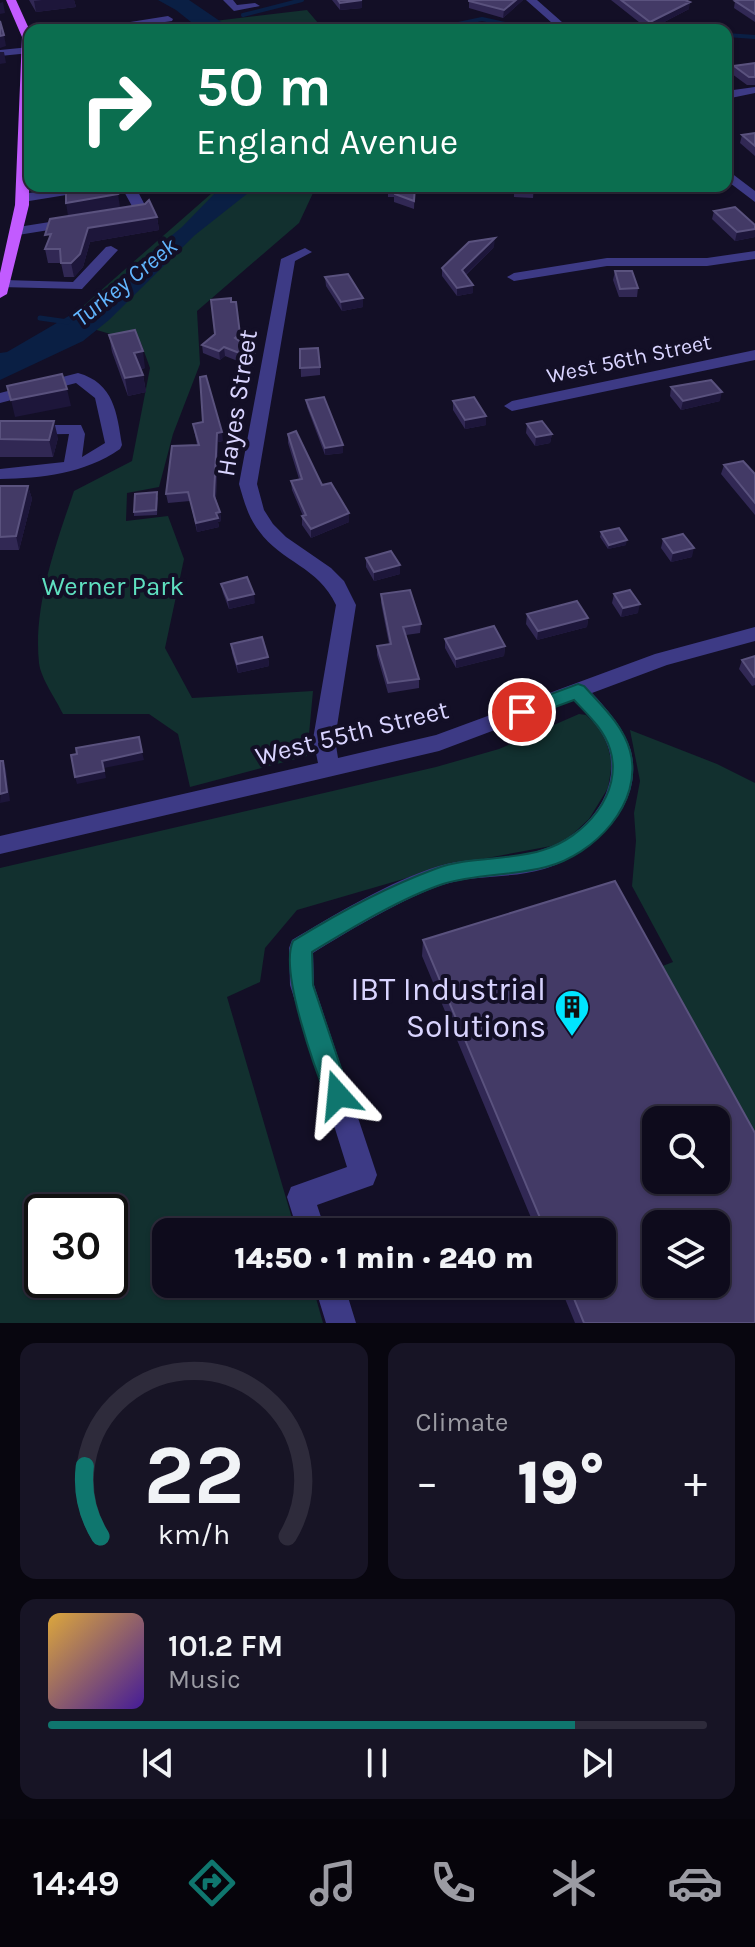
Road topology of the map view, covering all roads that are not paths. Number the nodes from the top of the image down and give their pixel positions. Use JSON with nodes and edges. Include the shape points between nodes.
{"nodes":[{"id":1,"x":11,"y":0,"type":"edge"},
{"id":2,"x":531,"y":0,"type":"edge"},
{"id":3,"x":231,"y":4,"type":"edge"},
{"id":4,"x":255,"y":6,"type":"dead end"},
{"id":5,"x":168,"y":19,"type":"dead end"},
{"id":6,"x":134,"y":24,"type":"edge"},
{"id":7,"x":559,"y":24,"type":"edge"},
{"id":8,"x":24,"y":31,"type":"edge"},
{"id":9,"x":24,"y":43,"type":"edge"},
{"id":10,"x":0,"y":53,"type":"edge"},
{"id":11,"x":755,"y":90,"type":"edge"},
{"id":12,"x":732,"y":94,"type":"edge"},
{"id":13,"x":732,"y":178,"type":"edge"},
{"id":14,"x":24,"y":186,"type":"edge"},
{"id":15,"x":60,"y":192,"type":"edge"},
{"id":16,"x":131,"y":192,"type":"edge"},
{"id":17,"x":23,"y":198,"type":"junction"},
{"id":18,"x":755,"y":198,"type":"edge"},
{"id":19,"x":18,"y":230,"type":"junction"},
{"id":20,"x":0,"y":231,"type":"edge"},
{"id":21,"x":111,"y":250,"type":"dead end"},
{"id":22,"x":305,"y":252,"type":"dead end"},
{"id":23,"x":755,"y":255,"type":"edge"},
{"id":24,"x":514,"y":277,"type":"dead end"},
{"id":25,"x":2,"y":284,"type":"edge"},
{"id":26,"x":755,"y":355,"type":"edge"},
{"id":27,"x":0,"y":398,"type":"edge"},
{"id":28,"x":512,"y":406,"type":"dead end"},
{"id":29,"x":0,"y":430,"type":"edge"},
{"id":30,"x":72,"y":465,"type":"junction"},
{"id":31,"x":0,"y":474,"type":"edge"},
{"id":32,"x":755,"y":634,"type":"edge"},
{"id":33,"x":578,"y":691,"type":"junction"},
{"id":34,"x":330,"y":770,"type":"junction"},
{"id":35,"x":0,"y":845,"type":"edge"},
{"id":36,"x":308,"y":1218,"type":"edge"},
{"id":37,"x":333,"y":1298,"type":"edge"},
{"id":38,"x":341,"y":1323,"type":"edge"}],
"edges":[{"from":1,"to":8,"type":"main road"},
{"from":2,"to":7,"type":"street"},
{"from":3,"to":4,"type":"street"},
{"from":5,"to":6,"type":"street"},
{"from":9,"to":10,"type":"street"},
{"from":11,"to":12,"type":"street"},
{"from":13,"to":18,"type":"street"},
{"from":14,"to":17,"type":"main road"},
{"from":15,"to":17,"type":"street"},
{"from":16,"to":19,"type":"street","via":[[141,211]]},
{"from":17,"to":19,"type":"main road"},
{"from":19,"to":20,"type":"street"},
{"from":19,"to":25,"type":"main road"},
{"from":21,"to":25,"type":"street","via":[[77,286]]},
{"from":22,"to":34,"type":"street","name":"Hayes Street","via":[[288,259],[248,484],[264,528],[326,572],[341,589],[346,605],[324,739]]},
{"from":23,"to":24,"type":"street","via":[[707,262],[607,262]]},
{"from":26,"to":28,"type":"street","name":"West 56th Street"},
{"from":27,"to":30,"type":"street","via":[[78,378],[105,395],[114,445],[100,457]]},
{"from":29,"to":30,"type":"street","via":[[75,429]]},
{"from":30,"to":31,"type":"street"},
{"from":32,"to":33,"type":"street","name":"West 55th Street","via":[[662,659]]},
{"from":33,"to":34,"type":"street","name":"West 55th Street","via":[[439,743]]},
{"from":33,"to":36,"type":"street","via":[[607,725],[624,769],[618,796],[576,846],[545,859],[440,876],[342,922],[301,948],[302,985],[363,1175],[301,1197]]},
{"from":34,"to":35,"type":"street","name":"West 55th Street"},
{"from":37,"to":38,"type":"street"}]}
